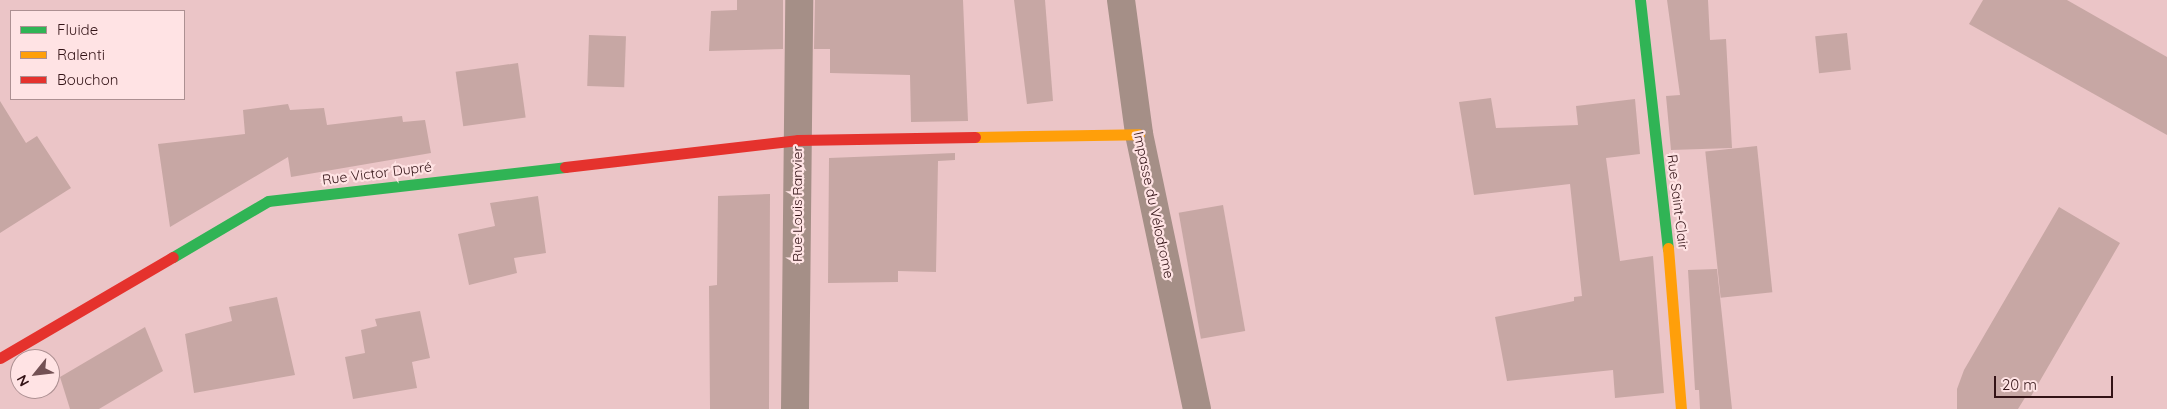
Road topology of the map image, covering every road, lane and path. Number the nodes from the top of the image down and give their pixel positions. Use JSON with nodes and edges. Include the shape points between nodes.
{"nodes":[{"id":1,"x":799,"y":0,"type":"edge"},
{"id":2,"x":1121,"y":0,"type":"edge"},
{"id":3,"x":1640,"y":0,"type":"edge"},
{"id":4,"x":1139,"y":134,"type":"junction"},
{"id":5,"x":798,"y":140,"type":"junction"},
{"id":6,"x":0,"y":358,"type":"edge"},
{"id":7,"x":795,"y":409,"type":"edge"},
{"id":8,"x":1197,"y":409,"type":"edge"},
{"id":9,"x":1681,"y":409,"type":"edge"}],
"edges":[{"from":1,"to":5,"type":"street","name":"Rue Louis Ranvier"},
{"from":2,"to":4,"type":"street","name":"Impasse du Vélodrome"},
{"from":3,"to":9,"type":"street","name":"Rue Saint-Clair","via":[[1662,214],[1672,269]]},
{"from":4,"to":5,"type":"street","name":"Rue Victor Dupré"},
{"from":4,"to":8,"type":"street","name":"Impasse du Vélodrome"},
{"from":5,"to":6,"type":"street","name":"Rue Victor Dupré","via":[[268,201]]},
{"from":5,"to":7,"type":"street","name":"Rue Louis Ranvier"}]}
